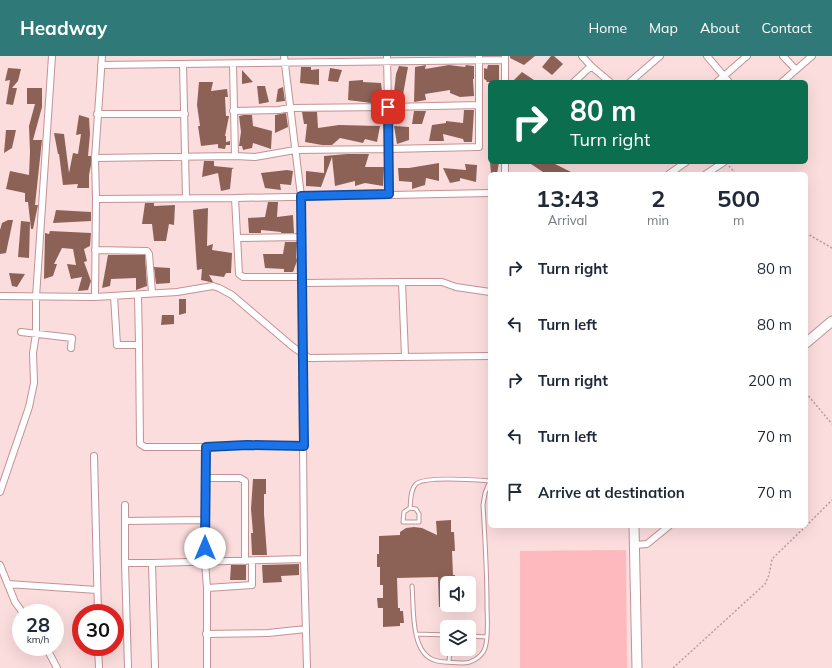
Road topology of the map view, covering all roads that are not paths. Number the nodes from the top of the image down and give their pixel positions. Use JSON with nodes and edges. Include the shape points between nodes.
{"nodes":[{"id":1,"x":52,"y":56,"type":"edge"},
{"id":2,"x":102,"y":56,"type":"edge"},
{"id":3,"x":208,"y":56,"type":"edge"},
{"id":4,"x":284,"y":56,"type":"edge"},
{"id":5,"x":582,"y":56,"type":"edge"},
{"id":6,"x":660,"y":56,"type":"edge"},
{"id":7,"x":707,"y":56,"type":"edge"},
{"id":8,"x":747,"y":56,"type":"edge"},
{"id":9,"x":783,"y":56,"type":"edge"},
{"id":10,"x":812,"y":56,"type":"edge"},
{"id":11,"x":479,"y":58,"type":"edge"},
{"id":12,"x":505,"y":58,"type":"edge"},
{"id":13,"x":387,"y":59,"type":"edge"},
{"id":14,"x":183,"y":64,"type":"junction"},
{"id":15,"x":208,"y":64,"type":"junction"},
{"id":16,"x":233,"y":64,"type":"junction"},
{"id":17,"x":285,"y":64,"type":"junction"},
{"id":18,"x":101,"y":65,"type":"junction"},
{"id":19,"x":591,"y":66,"type":"junction"},
{"id":20,"x":796,"y":70,"type":"junction"},
{"id":21,"x":724,"y":76,"type":"junction"},
{"id":22,"x":505,"y":80,"type":"edge"},
{"id":23,"x":576,"y":80,"type":"edge"},
{"id":24,"x":608,"y":80,"type":"edge"},
{"id":25,"x":632,"y":80,"type":"edge"},
{"id":26,"x":719,"y":80,"type":"edge"},
{"id":27,"x":727,"y":80,"type":"edge"},
{"id":28,"x":784,"y":80,"type":"edge"},
{"id":29,"x":478,"y":104,"type":"junction"},
{"id":30,"x":388,"y":107,"type":"junction"},
{"id":31,"x":290,"y":108,"type":"junction"},
{"id":32,"x":233,"y":111,"type":"junction"},
{"id":33,"x":97,"y":114,"type":"junction"},
{"id":34,"x":185,"y":114,"type":"junction"},
{"id":35,"x":388,"y":149,"type":"junction"},
{"id":36,"x":295,"y":150,"type":"junction"},
{"id":37,"x":235,"y":156,"type":"junction"},
{"id":38,"x":185,"y":157,"type":"junction"},
{"id":39,"x":95,"y":158,"type":"junction"},
{"id":40,"x":683,"y":164,"type":"edge"},
{"id":41,"x":721,"y":164,"type":"edge"},
{"id":42,"x":672,"y":172,"type":"edge"},
{"id":43,"x":709,"y":172,"type":"edge"},
{"id":44,"x":488,"y":193,"type":"edge"},
{"id":45,"x":389,"y":194,"type":"junction"},
{"id":46,"x":301,"y":196,"type":"junction"},
{"id":47,"x":186,"y":198,"type":"junction"},
{"id":48,"x":235,"y":198,"type":"junction"},
{"id":49,"x":96,"y":199,"type":"junction"},
{"id":50,"x":302,"y":237,"type":"junction"},
{"id":51,"x":237,"y":238,"type":"junction"},
{"id":52,"x":95,"y":250,"type":"junction"},
{"id":53,"x":302,"y":280,"type":"junction"},
{"id":54,"x":402,"y":282,"type":"junction"},
{"id":55,"x":488,"y":292,"type":"edge"},
{"id":56,"x":152,"y":294,"type":"junction"},
{"id":57,"x":138,"y":295,"type":"junction"},
{"id":58,"x":0,"y":296,"type":"edge"},
{"id":59,"x":36,"y":296,"type":"junction"},
{"id":60,"x":114,"y":296,"type":"junction"},
{"id":61,"x":95,"y":297,"type":"junction"},
{"id":62,"x":832,"y":321,"type":"edge"},
{"id":63,"x":21,"y":332,"type":"dead end"},
{"id":64,"x":36,"y":334,"type":"junction"},
{"id":65,"x":808,"y":341,"type":"edge"},
{"id":66,"x":139,"y":345,"type":"junction"},
{"id":67,"x":71,"y":348,"type":"dead end"},
{"id":68,"x":303,"y":354,"type":"junction"},
{"id":69,"x":405,"y":356,"type":"junction"},
{"id":70,"x":488,"y":356,"type":"edge"},
{"id":71,"x":304,"y":446,"type":"junction"},
{"id":72,"x":206,"y":447,"type":"junction"},
{"id":73,"x":94,"y":456,"type":"dead end"},
{"id":74,"x":206,"y":478,"type":"junction"},
{"id":75,"x":488,"y":481,"type":"edge"},
{"id":76,"x":488,"y":486,"type":"edge"},
{"id":77,"x":0,"y":492,"type":"edge"},
{"id":78,"x":124,"y":505,"type":"dead end"},
{"id":79,"x":410,"y":508,"type":"junction"},
{"id":80,"x":204,"y":520,"type":"junction"},
{"id":81,"x":125,"y":521,"type":"junction"},
{"id":82,"x":634,"y":528,"type":"edge"},
{"id":83,"x":667,"y":528,"type":"edge"},
{"id":84,"x":634,"y":545,"type":"junction"},
{"id":85,"x":304,"y":559,"type":"junction"},
{"id":86,"x":248,"y":561,"type":"junction"},
{"id":87,"x":205,"y":562,"type":"junction"},
{"id":88,"x":125,"y":563,"type":"junction"},
{"id":89,"x":152,"y":563,"type":"junction"},
{"id":90,"x":0,"y":565,"type":"edge"},
{"id":91,"x":8,"y":584,"type":"junction"},
{"id":92,"x":412,"y":586,"type":"dead end"},
{"id":93,"x":207,"y":588,"type":"junction"},
{"id":94,"x":97,"y":590,"type":"junction"},
{"id":95,"x":17,"y":604,"type":"edge"},
{"id":96,"x":98,"y":604,"type":"edge"},
{"id":97,"x":306,"y":629,"type":"junction"},
{"id":98,"x":206,"y":634,"type":"junction"},
{"id":99,"x":416,"y":634,"type":"junction"},
{"id":100,"x":440,"y":635,"type":"edge"},
{"id":101,"x":476,"y":636,"type":"edge"},
{"id":102,"x":487,"y":636,"type":"junction"},
{"id":103,"x":51,"y":656,"type":"edge"},
{"id":104,"x":98,"y":656,"type":"edge"},
{"id":105,"x":449,"y":656,"type":"edge"},
{"id":106,"x":449,"y":662,"type":"junction"},
{"id":107,"x":57,"y":668,"type":"edge"},
{"id":108,"x":99,"y":668,"type":"edge"},
{"id":109,"x":128,"y":668,"type":"edge"},
{"id":110,"x":155,"y":668,"type":"edge"},
{"id":111,"x":207,"y":668,"type":"edge"},
{"id":112,"x":307,"y":668,"type":"edge"},
{"id":113,"x":637,"y":668,"type":"edge"}],
"edges":[{"from":1,"to":59,"type":"street"},
{"from":2,"to":18,"type":"street"},
{"from":3,"to":15,"type":"street"},
{"from":4,"to":17,"type":"street"},
{"from":5,"to":19,"type":"street"},
{"from":6,"to":25,"type":"street"},
{"from":7,"to":21,"type":"street"},
{"from":8,"to":21,"type":"street"},
{"from":9,"to":20,"type":"street"},
{"from":10,"to":20,"type":"street"},
{"from":11,"to":12,"type":"street"},
{"from":11,"to":13,"type":"street"},
{"from":11,"to":29,"type":"street"},
{"from":12,"to":22,"type":"street"},
{"from":13,"to":17,"type":"street"},
{"from":13,"to":30,"type":"street"},
{"from":14,"to":15,"type":"street"},
{"from":14,"to":18,"type":"street"},
{"from":14,"to":34,"type":"street"},
{"from":15,"to":16,"type":"street"},
{"from":16,"to":17,"type":"street"},
{"from":16,"to":32,"type":"street"},
{"from":17,"to":31,"type":"street"},
{"from":18,"to":33,"type":"street"},
{"from":19,"to":23,"type":"street"},
{"from":19,"to":24,"type":"street"},
{"from":20,"to":28,"type":"street"},
{"from":21,"to":26,"type":"street"},
{"from":21,"to":27,"type":"street"},
{"from":29,"to":30,"type":"street"},
{"from":29,"to":35,"type":"street","via":[[479,147]]},
{"from":30,"to":31,"type":"street"},
{"from":30,"to":35,"type":"street"},
{"from":31,"to":32,"type":"street"},
{"from":31,"to":36,"type":"street"},
{"from":32,"to":37,"type":"street"},
{"from":33,"to":34,"type":"street"},
{"from":33,"to":39,"type":"street"},
{"from":34,"to":38,"type":"street"},
{"from":35,"to":36,"type":"street"},
{"from":35,"to":45,"type":"street"},
{"from":36,"to":37,"type":"street","via":[[255,158]]},
{"from":36,"to":46,"type":"street"},
{"from":37,"to":38,"type":"street"},
{"from":38,"to":39,"type":"street"},
{"from":38,"to":47,"type":"street"},
{"from":39,"to":49,"type":"street"},
{"from":40,"to":42,"type":"street"},
{"from":41,"to":43,"type":"street"},
{"from":44,"to":45,"type":"street"},
{"from":45,"to":46,"type":"street"},
{"from":46,"to":48,"type":"street"},
{"from":46,"to":50,"type":"street"},
{"from":47,"to":48,"type":"street"},
{"from":47,"to":49,"type":"street"},
{"from":48,"to":51,"type":"street"},
{"from":49,"to":52,"type":"street"},
{"from":50,"to":51,"type":"street"},
{"from":50,"to":53,"type":"street"},
{"from":51,"to":53,"type":"street","via":[[239,274],[243,277]]},
{"from":52,"to":56,"type":"street","via":[[147,251]]},
{"from":52,"to":61,"type":"street"},
{"from":53,"to":54,"type":"street"},
{"from":53,"to":68,"type":"street"},
{"from":54,"to":55,"type":"street","via":[[442,282],[456,287]]},
{"from":54,"to":69,"type":"street"},
{"from":56,"to":57,"type":"street"},
{"from":56,"to":68,"type":"street","via":[[213,286],[219,288],[232,294]]},
{"from":57,"to":60,"type":"street"},
{"from":57,"to":66,"type":"street"},
{"from":58,"to":59,"type":"street"},
{"from":59,"to":61,"type":"street"},
{"from":59,"to":64,"type":"street"},
{"from":60,"to":61,"type":"street"},
{"from":60,"to":66,"type":"street","via":[[117,345]]},
{"from":62,"to":65,"type":"street"},
{"from":63,"to":64,"type":"street"},
{"from":64,"to":67,"type":"street","via":[[72,338]]},
{"from":64,"to":77,"type":"street","via":[[33,353],[34,383],[29,408]]},
{"from":66,"to":72,"type":"street","via":[[140,444],[145,447]]},
{"from":68,"to":69,"type":"street","via":[[309,358]]},
{"from":68,"to":71,"type":"street"},
{"from":69,"to":70,"type":"street"},
{"from":71,"to":72,"type":"street"},
{"from":71,"to":85,"type":"street"},
{"from":72,"to":74,"type":"street"},
{"from":73,"to":94,"type":"street"},
{"from":74,"to":80,"type":"street"},
{"from":74,"to":86,"type":"street","via":[[240,478],[245,481]]},
{"from":75,"to":79,"type":"lane","via":[[424,480],[416,484],[411,493]]},
{"from":76,"to":102,"type":"lane","via":[[483,505]]},
{"from":78,"to":81,"type":"street"},
{"from":79,"to":79,"type":"lane","via":[[416,509],[419,522],[403,522],[404,512]]},
{"from":80,"to":81,"type":"street"},
{"from":80,"to":87,"type":"street"},
{"from":81,"to":88,"type":"street"},
{"from":82,"to":84,"type":"street"},
{"from":83,"to":84,"type":"street","via":[[647,544]]},
{"from":84,"to":113,"type":"street"},
{"from":85,"to":86,"type":"street"},
{"from":85,"to":97,"type":"street"},
{"from":86,"to":87,"type":"street"},
{"from":86,"to":93,"type":"street","via":[[252,585]]},
{"from":87,"to":89,"type":"street"},
{"from":87,"to":93,"type":"street"},
{"from":88,"to":89,"type":"street"},
{"from":88,"to":109,"type":"street"},
{"from":89,"to":110,"type":"street"},
{"from":90,"to":91,"type":"street"},
{"from":91,"to":94,"type":"street"},
{"from":91,"to":95,"type":"street"},
{"from":92,"to":99,"type":"lane"},
{"from":93,"to":98,"type":"street"},
{"from":94,"to":96,"type":"street"},
{"from":97,"to":98,"type":"street","via":[[268,633]]},
{"from":97,"to":112,"type":"street"},
{"from":98,"to":111,"type":"street"},
{"from":99,"to":100,"type":"lane"},
{"from":99,"to":106,"type":"lane","via":[[427,657]]},
{"from":101,"to":102,"type":"lane"},
{"from":102,"to":106,"type":"lane","via":[[481,656],[465,663]]},
{"from":103,"to":107,"type":"street"},
{"from":104,"to":108,"type":"street"},
{"from":105,"to":106,"type":"lane"}]}
